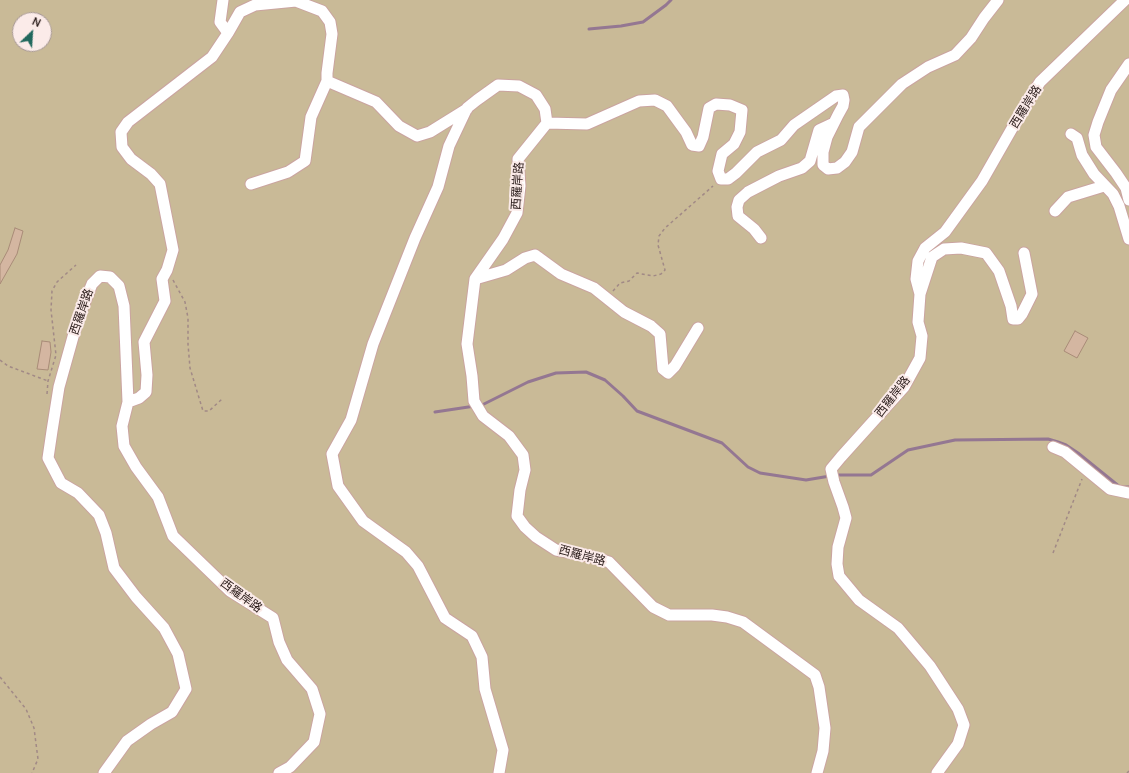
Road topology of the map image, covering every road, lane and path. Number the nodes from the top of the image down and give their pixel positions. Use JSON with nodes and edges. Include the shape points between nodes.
{"nodes":[{"id":1,"x":224,"y":0,"type":"edge"},
{"id":2,"x":998,"y":0,"type":"edge"},
{"id":3,"x":1125,"y":0,"type":"edge"},
{"id":4,"x":228,"y":33,"type":"junction"},
{"id":5,"x":1129,"y":64,"type":"edge"},
{"id":6,"x":327,"y":81,"type":"junction"},
{"id":7,"x":467,"y":108,"type":"junction"},
{"id":8,"x":548,"y":123,"type":"junction"},
{"id":9,"x":834,"y":123,"type":"junction"},
{"id":10,"x":1071,"y":134,"type":"dead end"},
{"id":11,"x":721,"y":179,"type":"junction"},
{"id":12,"x":251,"y":184,"type":"dead end"},
{"id":13,"x":1104,"y":186,"type":"junction"},
{"id":14,"x":1129,"y":200,"type":"edge"},
{"id":15,"x":1055,"y":211,"type":"dead end"},
{"id":16,"x":761,"y":238,"type":"dead end"},
{"id":17,"x":1129,"y":240,"type":"edge"},
{"id":18,"x":1024,"y":253,"type":"dead end"},
{"id":19,"x":76,"y":265,"type":"dead end"},
{"id":20,"x":167,"y":270,"type":"junction"},
{"id":21,"x":475,"y":279,"type":"junction"},
{"id":22,"x":920,"y":294,"type":"junction"},
{"id":23,"x":606,"y":298,"type":"junction"},
{"id":24,"x":698,"y":328,"type":"dead end"},
{"id":25,"x":0,"y":360,"type":"edge"},
{"id":26,"x":48,"y":381,"type":"junction"},
{"id":27,"x":47,"y":394,"type":"dead end"},
{"id":28,"x":222,"y":399,"type":"dead end"},
{"id":29,"x":128,"y":402,"type":"junction"},
{"id":30,"x":1053,"y":447,"type":"dead end"},
{"id":31,"x":1086,"y":468,"type":"junction"},
{"id":32,"x":1129,"y":493,"type":"edge"},
{"id":33,"x":1053,"y":553,"type":"dead end"},
{"id":34,"x":0,"y":677,"type":"edge"},
{"id":35,"x":32,"y":773,"type":"edge"},
{"id":36,"x":104,"y":773,"type":"edge"},
{"id":37,"x":279,"y":773,"type":"edge"},
{"id":38,"x":499,"y":773,"type":"edge"},
{"id":39,"x":817,"y":773,"type":"edge"},
{"id":40,"x":937,"y":773,"type":"edge"}],
"edges":[{"from":1,"to":4,"type":"street","via":[[220,22]]},
{"from":2,"to":9,"type":"street","via":[[971,38],[955,55],[928,67],[902,84],[859,127],[852,152],[845,162],[837,168],[828,169],[823,165],[823,152]]},
{"from":3,"to":22,"type":"street","name":"西羅岸路","via":[[1040,82],[982,181],[945,232],[925,248],[918,260],[916,279]]},
{"from":4,"to":6,"type":"street","via":[[240,12],[255,5],[296,1],[322,11],[330,22],[332,34]]},
{"from":4,"to":20,"type":"street","via":[[212,57],[128,122],[121,132],[122,147],[131,159],[160,184],[172,250]]},
{"from":5,"to":14,"type":"street","via":[[1111,90],[1094,135],[1096,147],[1126,188]]},
{"from":6,"to":7,"type":"street","via":[[376,102],[399,126],[417,136],[430,132]]},
{"from":6,"to":12,"type":"street","via":[[311,117],[305,161],[288,172]]},
{"from":7,"to":8,"type":"street","via":[[498,85],[519,86],[536,94],[545,109]]},
{"from":7,"to":38,"type":"street","via":[[449,146],[438,187],[373,344],[351,420],[332,454],[338,486],[359,515],[406,552],[418,566],[445,618],[472,636],[482,657],[485,689],[503,750]]},
{"from":8,"to":11,"type":"street","via":[[587,124],[639,101],[655,100],[667,106],[692,145],[699,146],[709,108],[716,104],[730,105],[742,110],[740,132],[734,144],[722,154],[718,171]]},
{"from":8,"to":21,"type":"street","name":"西羅岸路","via":[[518,159],[520,186],[517,213],[503,239]]},
{"from":9,"to":11,"type":"street","via":[[843,106],[843,95],[836,96],[794,125],[781,140],[757,152],[728,179]]},
{"from":9,"to":16,"type":"street","via":[[819,130],[810,161],[802,168],[779,176],[748,192],[739,200],[736,207],[738,216]]},
{"from":10,"to":13,"type":"street","via":[[1078,138],[1082,154]]},
{"from":11,"to":23,"type":"path","via":[[659,236],[658,245],[665,270],[652,276],[637,273],[629,281],[620,284]]},
{"from":13,"to":15,"type":"street","via":[[1068,197]]},
{"from":13,"to":17,"type":"street","via":[[1113,194],[1119,206]]},
{"from":18,"to":22,"type":"street","via":[[1032,294],[1018,319],[1013,319],[999,271],[986,253],[961,248],[944,249],[932,257]]},
{"from":19,"to":26,"type":"path","via":[[57,282],[52,291],[51,310],[56,355]]},
{"from":20,"to":28,"type":"path","via":[[185,302],[190,368],[203,411],[209,411]]},
{"from":20,"to":29,"type":"street","via":[[162,279],[165,302],[144,342],[146,392]]},
{"from":21,"to":23,"type":"street","via":[[506,270],[525,258],[536,255],[561,274],[594,288]]},
{"from":21,"to":39,"type":"street","name":"西羅岸路","via":[[467,344],[474,401],[483,416],[509,436],[523,455],[525,470],[517,516],[536,537],[556,550],[609,562],[653,607],[669,615],[712,615],[743,622],[815,675],[825,728],[823,752]]},
{"from":22,"to":40,"type":"street","name":"西羅岸路","via":[[920,358],[904,387],[831,469],[846,518],[838,547],[839,576],[859,600],[898,628],[930,666],[958,709],[964,725],[958,744]]},
{"from":23,"to":24,"type":"street","via":[[660,334],[663,369],[668,374]]},
{"from":25,"to":26,"type":"path","via":[[8,366]]},
{"from":26,"to":27,"type":"path"},
{"from":29,"to":36,"type":"street","name":"西羅岸路","via":[[124,306],[119,286],[110,277],[100,276],[92,284],[78,319],[60,387],[48,458],[61,483],[78,493],[100,515],[114,568],[164,628],[178,654],[186,688],[172,712],[127,741]]},
{"from":29,"to":37,"type":"street","name":"西羅岸路","via":[[122,426],[124,446],[158,497],[173,536],[230,591],[273,618],[287,660],[312,689],[320,714],[314,742],[290,767]]},
{"from":30,"to":31,"type":"street","via":[[1065,452]]},
{"from":31,"to":32,"type":"street","via":[[1110,489]]},
{"from":31,"to":33,"type":"path"},
{"from":34,"to":35,"type":"path","via":[[26,709],[34,728],[38,759]]}]}
